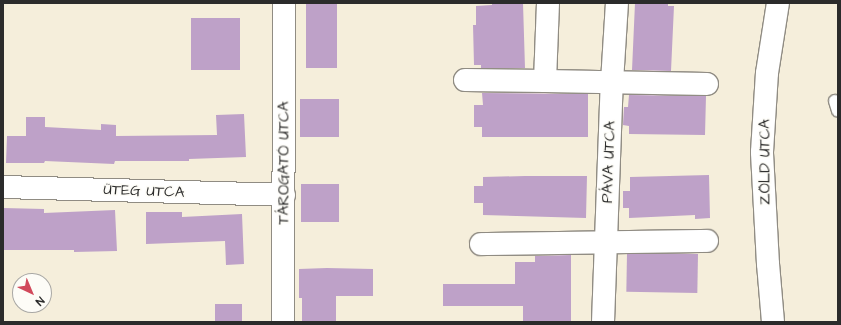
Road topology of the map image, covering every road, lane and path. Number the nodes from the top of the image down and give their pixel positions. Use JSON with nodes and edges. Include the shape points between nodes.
{"nodes":[{"id":1,"x":284,"y":3,"type":"edge"},
{"id":2,"x":548,"y":3,"type":"edge"},
{"id":3,"x":617,"y":3,"type":"edge"},
{"id":4,"x":778,"y":3,"type":"edge"},
{"id":5,"x":465,"y":80,"type":"dead end"},
{"id":6,"x":545,"y":82,"type":"junction"},
{"id":7,"x":612,"y":82,"type":"junction"},
{"id":8,"x":707,"y":84,"type":"dead end"},
{"id":9,"x":3,"y":187,"type":"edge"},
{"id":10,"x":284,"y":195,"type":"junction"},
{"id":11,"x":707,"y":241,"type":"dead end"},
{"id":12,"x":606,"y":243,"type":"junction"},
{"id":13,"x":481,"y":244,"type":"dead end"},
{"id":14,"x":284,"y":322,"type":"edge"},
{"id":15,"x":604,"y":322,"type":"edge"},
{"id":16,"x":773,"y":322,"type":"edge"}],
"edges":[{"from":1,"to":10,"type":"street","name":"TÁROGATÓ UTCA"},
{"from":2,"to":6,"type":"street"},
{"from":3,"to":7,"type":"street","name":"PÁVA UTCA"},
{"from":4,"to":16,"type":"street","name":"ZÖLD UTCA","via":[[767,73],[762,152]]},
{"from":5,"to":6,"type":"street"},
{"from":6,"to":7,"type":"street"},
{"from":7,"to":8,"type":"street"},
{"from":7,"to":12,"type":"street","name":"PÁVA UTCA"},
{"from":9,"to":10,"type":"street","name":"ÜTEG UTCA"},
{"from":10,"to":14,"type":"street","name":"TÁROGATÓ UTCA"},
{"from":11,"to":12,"type":"street"},
{"from":12,"to":13,"type":"street"},
{"from":12,"to":15,"type":"street","name":"PÁVA UTCA"}]}
